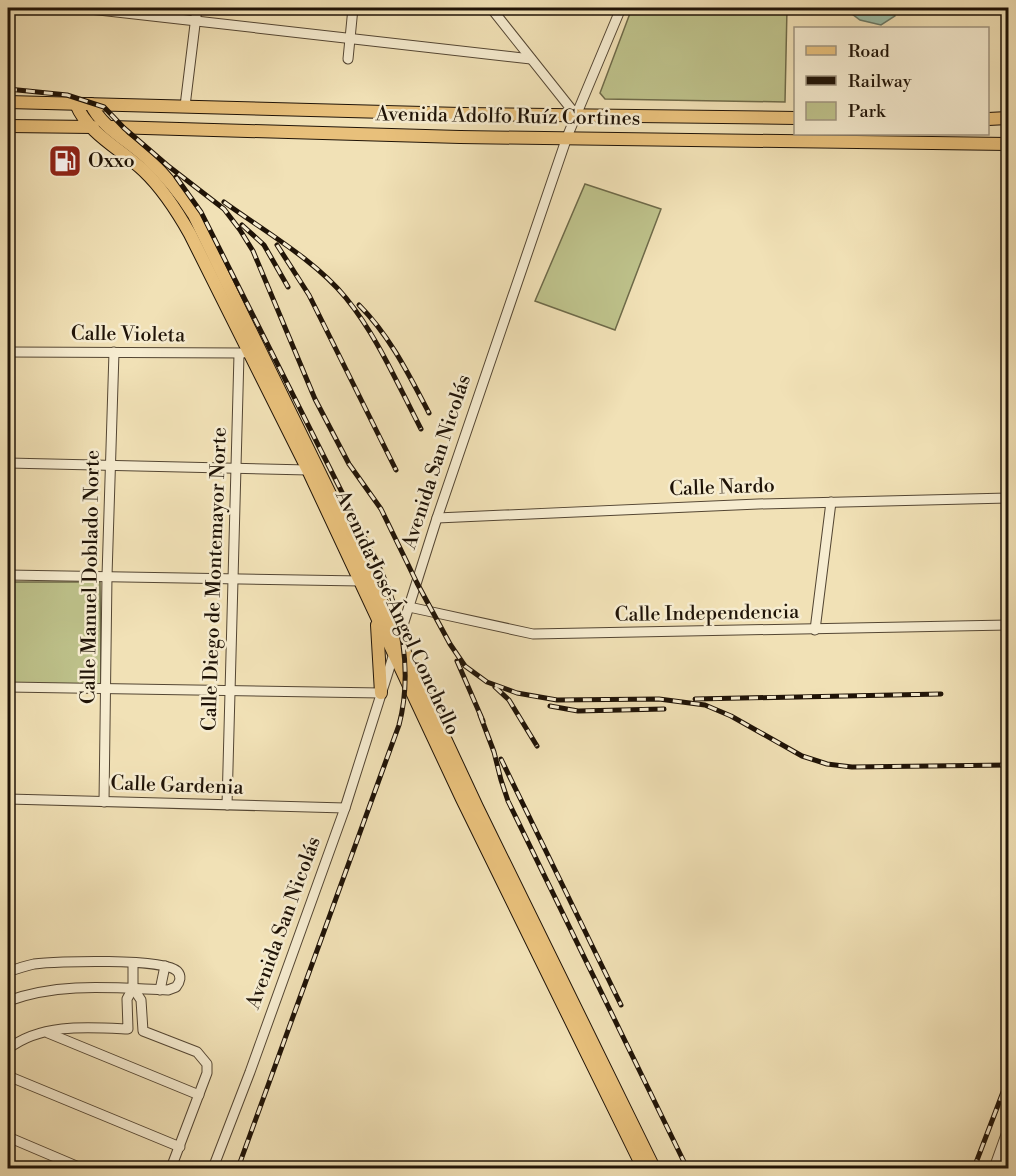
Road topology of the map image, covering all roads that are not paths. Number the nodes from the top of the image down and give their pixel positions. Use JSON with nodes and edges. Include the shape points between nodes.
{"nodes":[{"id":1,"x":81,"y":8,"type":"edge"},
{"id":2,"x":197,"y":8,"type":"edge"},
{"id":3,"x":353,"y":8,"type":"edge"},
{"id":4,"x":491,"y":8,"type":"edge"},
{"id":5,"x":621,"y":8,"type":"edge"},
{"id":6,"x":196,"y":20,"type":"junction"},
{"id":7,"x":350,"y":38,"type":"junction"},
{"id":8,"x":531,"y":58,"type":"junction"},
{"id":9,"x":348,"y":59,"type":"dead end"},
{"id":10,"x":8,"y":102,"type":"edge"},
{"id":11,"x":76,"y":104,"type":"junction"},
{"id":12,"x":91,"y":104,"type":"junction"},
{"id":13,"x":185,"y":106,"type":"junction"},
{"id":14,"x":8,"y":108,"type":"edge"},
{"id":15,"x":233,"y":108,"type":"junction"},
{"id":16,"x":576,"y":115,"type":"junction"},
{"id":17,"x":794,"y":118,"type":"edge"},
{"id":18,"x":989,"y":118,"type":"edge"},
{"id":19,"x":1008,"y":118,"type":"edge"},
{"id":20,"x":8,"y":121,"type":"edge"},
{"id":21,"x":8,"y":126,"type":"edge"},
{"id":22,"x":90,"y":127,"type":"junction"},
{"id":23,"x":110,"y":127,"type":"junction"},
{"id":24,"x":231,"y":132,"type":"junction"},
{"id":25,"x":567,"y":137,"type":"junction"},
{"id":26,"x":1008,"y":144,"type":"edge"},
{"id":27,"x":8,"y":352,"type":"edge"},
{"id":28,"x":114,"y":352,"type":"junction"},
{"id":29,"x":244,"y":353,"type":"junction"},
{"id":30,"x":8,"y":463,"type":"edge"},
{"id":31,"x":112,"y":465,"type":"junction"},
{"id":32,"x":236,"y":468,"type":"junction"},
{"id":33,"x":308,"y":470,"type":"junction"},
{"id":34,"x":1008,"y":498,"type":"edge"},
{"id":35,"x":831,"y":502,"type":"junction"},
{"id":36,"x":437,"y":518,"type":"junction"},
{"id":37,"x":8,"y":574,"type":"edge"},
{"id":38,"x":107,"y":576,"type":"junction"},
{"id":39,"x":232,"y":579,"type":"junction"},
{"id":40,"x":361,"y":581,"type":"junction"},
{"id":41,"x":409,"y":607,"type":"junction"},
{"id":42,"x":375,"y":612,"type":"junction"},
{"id":43,"x":1008,"y":624,"type":"edge"},
{"id":44,"x":815,"y":630,"type":"junction"},
{"id":45,"x":399,"y":640,"type":"junction"},
{"id":46,"x":394,"y":656,"type":"junction"},
{"id":47,"x":8,"y":687,"type":"edge"},
{"id":48,"x":106,"y":689,"type":"junction"},
{"id":49,"x":230,"y":691,"type":"junction"},
{"id":50,"x":381,"y":693,"type":"junction"},
{"id":51,"x":8,"y":800,"type":"edge"},
{"id":52,"x":104,"y":802,"type":"junction"},
{"id":53,"x":227,"y":805,"type":"junction"},
{"id":54,"x":345,"y":808,"type":"junction"},
{"id":55,"x":133,"y":963,"type":"junction"},
{"id":56,"x":165,"y":966,"type":"junction"},
{"id":57,"x":8,"y":972,"type":"edge"},
{"id":58,"x":133,"y":988,"type":"junction"},
{"id":59,"x":160,"y":990,"type":"junction"},
{"id":60,"x":8,"y":1000,"type":"edge"},
{"id":61,"x":46,"y":1032,"type":"junction"},
{"id":62,"x":8,"y":1049,"type":"edge"},
{"id":63,"x":8,"y":1076,"type":"edge"},
{"id":64,"x":199,"y":1095,"type":"junction"},
{"id":65,"x":1008,"y":1129,"type":"edge"},
{"id":66,"x":8,"y":1137,"type":"edge"},
{"id":67,"x":180,"y":1147,"type":"junction"},
{"id":68,"x":81,"y":1168,"type":"edge"},
{"id":69,"x":171,"y":1168,"type":"edge"},
{"id":70,"x":213,"y":1168,"type":"edge"},
{"id":71,"x":642,"y":1168,"type":"edge"},
{"id":72,"x":654,"y":1168,"type":"edge"},
{"id":73,"x":994,"y":1168,"type":"edge"}],
"edges":[{"from":1,"to":6,"type":"street"},
{"from":2,"to":6,"type":"street"},
{"from":3,"to":7,"type":"street"},
{"from":4,"to":8,"type":"street"},
{"from":5,"to":16,"type":"street","name":"Avenida San Nicolás"},
{"from":6,"to":7,"type":"street"},
{"from":6,"to":13,"type":"street"},
{"from":7,"to":8,"type":"street"},
{"from":7,"to":9,"type":"street"},
{"from":8,"to":16,"type":"street"},
{"from":10,"to":11,"type":"main road","name":"Avenida Adolfo Ruíz Cortines"},
{"from":11,"to":12,"type":"main road","name":"Avenida Adolfo Ruíz Cortines"},
{"from":11,"to":22,"type":"main road","name":"Avenida José Ángel Conchello"},
{"from":12,"to":13,"type":"main road","name":"Avenida Adolfo Ruíz Cortines"},
{"from":12,"to":23,"type":"main road","name":"Avenida José Ángel Conchello"},
{"from":13,"to":15,"type":"main road","name":"Avenida Adolfo Ruíz Cortines"},
{"from":14,"to":20,"type":"main road"},
{"from":15,"to":16,"type":"main road","name":"Avenida Adolfo Ruíz Cortines"},
{"from":15,"to":24,"type":"main road","via":[[227,119]]},
{"from":16,"to":17,"type":"main road","name":"Avenida Adolfo Ruíz Cortines"},
{"from":16,"to":25,"type":"street","name":"Avenida San Nicolás"},
{"from":18,"to":19,"type":"main road"},
{"from":21,"to":22,"type":"main road","name":"Avenida Adolfo Ruíz Cortines"},
{"from":22,"to":23,"type":"main road","name":"Avenida Adolfo Ruíz Cortines"},
{"from":22,"to":29,"type":"main road","name":"Avenida José Ángel Conchello","via":[[143,170],[173,205]]},
{"from":23,"to":24,"type":"main road","name":"Avenida Adolfo Ruíz Cortines"},
{"from":23,"to":45,"type":"main road","name":"Avenida José Ángel Conchello","via":[[159,170],[194,215]]},
{"from":24,"to":25,"type":"main road","name":"Avenida Adolfo Ruíz Cortines"},
{"from":25,"to":26,"type":"main road","name":"Avenida Adolfo Ruíz Cortines"},
{"from":25,"to":36,"type":"street","name":"Avenida San Nicolás"},
{"from":27,"to":28,"type":"street","name":"Calle Violeta"},
{"from":28,"to":29,"type":"street","name":"Calle Violeta"},
{"from":28,"to":31,"type":"street","name":"Calle Manuel Doblado Norte"},
{"from":29,"to":32,"type":"street","name":"Calle Diego de Montemayor Norte"},
{"from":29,"to":33,"type":"main road","name":"Avenida José Ángel Conchello"},
{"from":30,"to":31,"type":"street"},
{"from":31,"to":32,"type":"street"},
{"from":31,"to":38,"type":"street","name":"Calle Manuel Doblado Norte"},
{"from":32,"to":33,"type":"street"},
{"from":32,"to":39,"type":"street","name":"Calle Diego de Montemayor Norte"},
{"from":33,"to":40,"type":"main road","name":"Avenida José Ángel Conchello"},
{"from":34,"to":35,"type":"street","name":"Calle Nardo"},
{"from":35,"to":36,"type":"street","name":"Calle Nardo"},
{"from":35,"to":44,"type":"street"},
{"from":36,"to":41,"type":"street","name":"Avenida San Nicolás"},
{"from":37,"to":38,"type":"street"},
{"from":38,"to":39,"type":"street"},
{"from":38,"to":48,"type":"street","name":"Calle Manuel Doblado Norte"},
{"from":39,"to":40,"type":"street"},
{"from":39,"to":49,"type":"street","name":"Calle Diego de Montemayor Norte"},
{"from":40,"to":42,"type":"main road","name":"Avenida José Ángel Conchello"},
{"from":41,"to":44,"type":"street","name":"Calle Independencia","via":[[533,634]]},
{"from":41,"to":45,"type":"street","name":"Avenida San Nicolás"},
{"from":42,"to":46,"type":"main road","name":"Avenida José Ángel Conchello"},
{"from":42,"to":50,"type":"main road"},
{"from":43,"to":44,"type":"street","name":"Calle Independencia"},
{"from":45,"to":46,"type":"street","name":"Avenida San Nicolás"},
{"from":45,"to":72,"type":"main road","name":"Avenida José Ángel Conchello"},
{"from":46,"to":50,"type":"street","name":"Avenida San Nicolás"},
{"from":46,"to":71,"type":"main road","name":"Avenida José Ángel Conchello"},
{"from":47,"to":48,"type":"street"},
{"from":48,"to":49,"type":"street"},
{"from":48,"to":52,"type":"street","name":"Calle Manuel Doblado Norte"},
{"from":49,"to":50,"type":"street"},
{"from":49,"to":53,"type":"street","name":"Calle Diego de Montemayor Norte"},
{"from":50,"to":54,"type":"street","name":"Avenida San Nicolás"},
{"from":51,"to":52,"type":"street","name":"Calle Gardenia"},
{"from":52,"to":53,"type":"street","name":"Calle Gardenia"},
{"from":53,"to":54,"type":"street","name":"Calle Gardenia"},
{"from":54,"to":70,"type":"street","name":"Avenida San Nicolás"},
{"from":55,"to":56,"type":"street"},
{"from":55,"to":57,"type":"street","via":[[60,962]]},
{"from":55,"to":58,"type":"street"},
{"from":56,"to":59,"type":"street"},
{"from":56,"to":59,"type":"street","via":[[178,972],[180,980],[173,990]]},
{"from":58,"to":59,"type":"street"},
{"from":58,"to":60,"type":"street","via":[[51,989]]},
{"from":58,"to":61,"type":"street","via":[[127,999],[128,1029]]},
{"from":58,"to":64,"type":"street","via":[[141,1000],[143,1031],[197,1052],[205,1059],[207,1073]]},
{"from":61,"to":62,"type":"street"},
{"from":61,"to":64,"type":"street"},
{"from":63,"to":67,"type":"street"},
{"from":64,"to":67,"type":"street"},
{"from":65,"to":73,"type":"street"},
{"from":66,"to":68,"type":"street"},
{"from":67,"to":69,"type":"street"}]}
